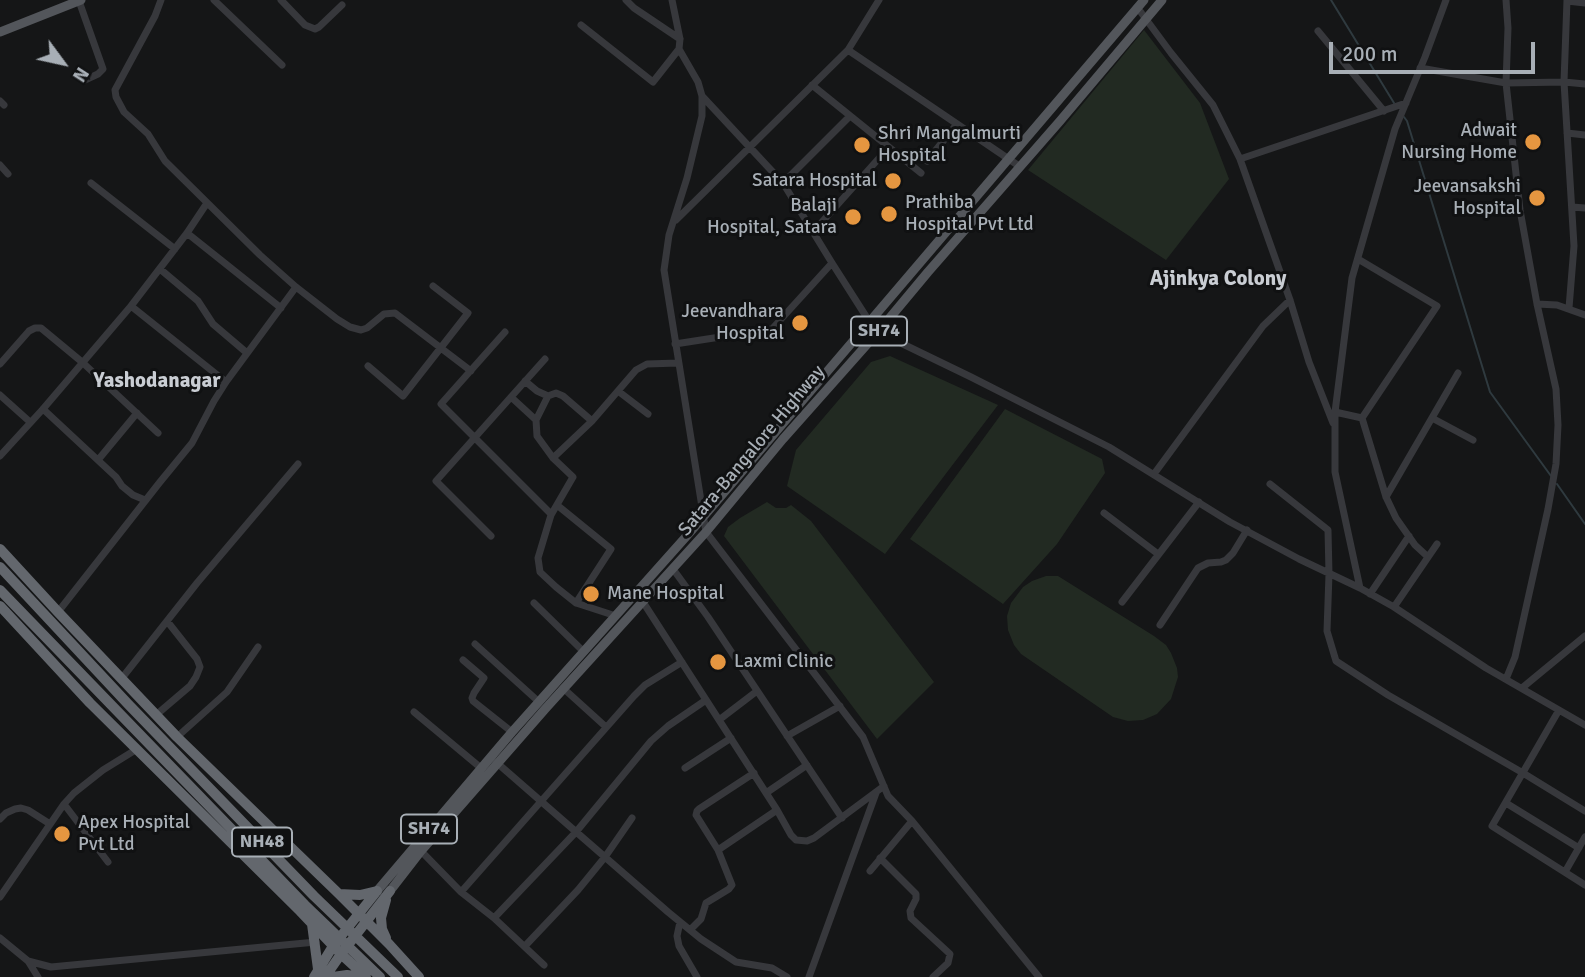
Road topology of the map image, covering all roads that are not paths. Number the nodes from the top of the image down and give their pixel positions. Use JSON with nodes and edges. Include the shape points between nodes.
{"nodes":[{"id":1,"x":80,"y":0,"type":"edge"},
{"id":2,"x":161,"y":0,"type":"edge"},
{"id":3,"x":214,"y":0,"type":"edge"},
{"id":4,"x":281,"y":0,"type":"edge"},
{"id":5,"x":626,"y":0,"type":"edge"},
{"id":6,"x":672,"y":0,"type":"edge"},
{"id":7,"x":879,"y":0,"type":"edge"},
{"id":8,"x":1162,"y":0,"type":"edge"},
{"id":9,"x":1446,"y":0,"type":"edge"},
{"id":10,"x":1506,"y":0,"type":"edge"},
{"id":11,"x":1567,"y":1,"type":"edge"},
{"id":12,"x":1585,"y":3,"type":"edge"},
{"id":13,"x":1140,"y":4,"type":"edge"},
{"id":14,"x":342,"y":5,"type":"dead end"},
{"id":15,"x":1146,"y":20,"type":"junction"},
{"id":16,"x":582,"y":25,"type":"dead end"},
{"id":17,"x":1318,"y":31,"type":"dead end"},
{"id":18,"x":0,"y":32,"type":"edge"},
{"id":19,"x":680,"y":39,"type":"junction"},
{"id":20,"x":679,"y":49,"type":"junction"},
{"id":21,"x":848,"y":50,"type":"junction"},
{"id":22,"x":282,"y":65,"type":"dead end"},
{"id":23,"x":1420,"y":68,"type":"junction"},
{"id":24,"x":85,"y":80,"type":"dead end"},
{"id":25,"x":1564,"y":82,"type":"junction"},
{"id":26,"x":1506,"y":83,"type":"junction"},
{"id":27,"x":1585,"y":84,"type":"edge"},
{"id":28,"x":812,"y":85,"type":"junction"},
{"id":29,"x":702,"y":96,"type":"junction"},
{"id":30,"x":1406,"y":103,"type":"junction"},
{"id":31,"x":1384,"y":111,"type":"junction"},
{"id":32,"x":850,"y":116,"type":"junction"},
{"id":33,"x":957,"y":124,"type":"junction"},
{"id":34,"x":1567,"y":133,"type":"junction"},
{"id":35,"x":1585,"y":135,"type":"edge"},
{"id":36,"x":889,"y":146,"type":"junction"},
{"id":37,"x":749,"y":148,"type":"junction"},
{"id":38,"x":1009,"y":159,"type":"junction"},
{"id":39,"x":1240,"y":159,"type":"junction"},
{"id":40,"x":927,"y":161,"type":"dead end"},
{"id":41,"x":0,"y":166,"type":"edge"},
{"id":42,"x":1019,"y":166,"type":"junction"},
{"id":43,"x":921,"y":173,"type":"dead end"},
{"id":44,"x":8,"y":174,"type":"dead end"},
{"id":45,"x":91,"y":183,"type":"dead end"},
{"id":46,"x":783,"y":183,"type":"junction"},
{"id":47,"x":207,"y":203,"type":"junction"},
{"id":48,"x":1572,"y":207,"type":"junction"},
{"id":49,"x":1585,"y":208,"type":"edge"},
{"id":50,"x":673,"y":223,"type":"junction"},
{"id":51,"x":813,"y":232,"type":"junction"},
{"id":52,"x":187,"y":233,"type":"junction"},
{"id":53,"x":175,"y":249,"type":"junction"},
{"id":54,"x":1357,"y":259,"type":"junction"},
{"id":55,"x":832,"y":263,"type":"junction"},
{"id":56,"x":160,"y":269,"type":"junction"},
{"id":57,"x":433,"y":286,"type":"dead end"},
{"id":58,"x":296,"y":287,"type":"junction"},
{"id":59,"x":1290,"y":300,"type":"junction"},
{"id":60,"x":1536,"y":304,"type":"junction"},
{"id":61,"x":131,"y":306,"type":"junction"},
{"id":62,"x":281,"y":308,"type":"junction"},
{"id":63,"x":1569,"y":308,"type":"junction"},
{"id":64,"x":1585,"y":314,"type":"edge"},
{"id":65,"x":869,"y":321,"type":"junction"},
{"id":66,"x":505,"y":332,"type":"dead end"},
{"id":67,"x":878,"y":332,"type":"junction"},
{"id":68,"x":675,"y":344,"type":"junction"},
{"id":69,"x":442,"y":348,"type":"junction"},
{"id":70,"x":247,"y":353,"type":"junction"},
{"id":71,"x":545,"y":359,"type":"dead end"},
{"id":72,"x":82,"y":362,"type":"junction"},
{"id":73,"x":678,"y":363,"type":"junction"},
{"id":74,"x":0,"y":364,"type":"edge"},
{"id":75,"x":368,"y":366,"type":"dead end"},
{"id":76,"x":471,"y":371,"type":"junction"},
{"id":77,"x":1458,"y":373,"type":"dead end"},
{"id":78,"x":525,"y":381,"type":"junction"},
{"id":79,"x":226,"y":382,"type":"junction"},
{"id":80,"x":618,"y":391,"type":"junction"},
{"id":81,"x":0,"y":395,"type":"edge"},
{"id":82,"x":548,"y":396,"type":"junction"},
{"id":83,"x":511,"y":397,"type":"junction"},
{"id":84,"x":43,"y":409,"type":"junction"},
{"id":85,"x":1335,"y":412,"type":"junction"},
{"id":86,"x":137,"y":413,"type":"junction"},
{"id":87,"x":648,"y":414,"type":"dead end"},
{"id":88,"x":1362,"y":418,"type":"junction"},
{"id":89,"x":1432,"y":418,"type":"junction"},
{"id":90,"x":536,"y":420,"type":"junction"},
{"id":91,"x":592,"y":421,"type":"junction"},
{"id":92,"x":30,"y":422,"type":"junction"},
{"id":93,"x":1335,"y":427,"type":"junction"},
{"id":94,"x":158,"y":433,"type":"dead end"},
{"id":95,"x":475,"y":438,"type":"junction"},
{"id":96,"x":1473,"y":440,"type":"dead end"},
{"id":97,"x":0,"y":456,"type":"edge"},
{"id":98,"x":553,"y":458,"type":"junction"},
{"id":99,"x":98,"y":460,"type":"junction"},
{"id":100,"x":298,"y":464,"type":"dead end"},
{"id":101,"x":1154,"y":474,"type":"junction"},
{"id":102,"x":1270,"y":484,"type":"dead end"},
{"id":103,"x":1386,"y":496,"type":"junction"},
{"id":104,"x":145,"y":500,"type":"junction"},
{"id":105,"x":1199,"y":502,"type":"junction"},
{"id":106,"x":557,"y":505,"type":"junction"},
{"id":107,"x":1104,"y":513,"type":"dead end"},
{"id":108,"x":551,"y":514,"type":"junction"},
{"id":109,"x":703,"y":516,"type":"junction"},
{"id":110,"x":1247,"y":530,"type":"junction"},
{"id":111,"x":706,"y":533,"type":"junction"},
{"id":112,"x":491,"y":536,"type":"dead end"},
{"id":113,"x":1409,"y":537,"type":"junction"},
{"id":114,"x":1437,"y":544,"type":"dead end"},
{"id":115,"x":0,"y":548,"type":"edge"},
{"id":116,"x":1158,"y":554,"type":"junction"},
{"id":117,"x":1428,"y":557,"type":"junction"},
{"id":118,"x":0,"y":567,"type":"edge"},
{"id":119,"x":673,"y":569,"type":"junction"},
{"id":120,"x":1329,"y":574,"type":"junction"},
{"id":121,"x":1360,"y":588,"type":"junction"},
{"id":122,"x":0,"y":590,"type":"edge"},
{"id":123,"x":1370,"y":594,"type":"junction"},
{"id":124,"x":643,"y":602,"type":"junction"},
{"id":125,"x":1122,"y":602,"type":"dead end"},
{"id":126,"x":534,"y":603,"type":"dead end"},
{"id":127,"x":576,"y":603,"type":"junction"},
{"id":128,"x":0,"y":606,"type":"edge"},
{"id":129,"x":1394,"y":607,"type":"junction"},
{"id":130,"x":58,"y":612,"type":"junction"},
{"id":131,"x":615,"y":616,"type":"junction"},
{"id":132,"x":167,"y":621,"type":"junction"},
{"id":133,"x":1160,"y":625,"type":"dead end"},
{"id":134,"x":1585,"y":636,"type":"edge"},
{"id":135,"x":475,"y":644,"type":"dead end"},
{"id":136,"x":258,"y":647,"type":"dead end"},
{"id":137,"x":584,"y":652,"type":"junction"},
{"id":138,"x":463,"y":660,"type":"dead end"},
{"id":139,"x":682,"y":662,"type":"junction"},
{"id":140,"x":122,"y":678,"type":"junction"},
{"id":141,"x":1506,"y":679,"type":"junction"},
{"id":142,"x":563,"y":688,"type":"junction"},
{"id":143,"x":1522,"y":688,"type":"junction"},
{"id":144,"x":757,"y":691,"type":"junction"},
{"id":145,"x":706,"y":700,"type":"junction"},
{"id":146,"x":539,"y":702,"type":"junction"},
{"id":147,"x":840,"y":706,"type":"junction"},
{"id":148,"x":1559,"y":710,"type":"junction"},
{"id":149,"x":414,"y":712,"type":"dead end"},
{"id":150,"x":156,"y":715,"type":"junction"},
{"id":151,"x":719,"y":720,"type":"junction"},
{"id":152,"x":1585,"y":725,"type":"edge"},
{"id":153,"x":606,"y":727,"type":"junction"},
{"id":154,"x":512,"y":732,"type":"junction"},
{"id":155,"x":788,"y":736,"type":"junction"},
{"id":156,"x":177,"y":737,"type":"junction"},
{"id":157,"x":731,"y":738,"type":"junction"},
{"id":158,"x":137,"y":749,"type":"junction"},
{"id":159,"x":494,"y":760,"type":"junction"},
{"id":160,"x":807,"y":765,"type":"junction"},
{"id":161,"x":481,"y":768,"type":"junction"},
{"id":162,"x":685,"y":768,"type":"dead end"},
{"id":163,"x":754,"y":773,"type":"junction"},
{"id":164,"x":1523,"y":773,"type":"junction"},
{"id":165,"x":884,"y":786,"type":"junction"},
{"id":166,"x":766,"y":793,"type":"junction"},
{"id":167,"x":876,"y":793,"type":"junction"},
{"id":168,"x":541,"y":801,"type":"junction"},
{"id":169,"x":1506,"y":803,"type":"junction"},
{"id":170,"x":64,"y":804,"type":"junction"},
{"id":171,"x":777,"y":810,"type":"junction"},
{"id":172,"x":1585,"y":811,"type":"edge"},
{"id":173,"x":632,"y":818,"type":"dead end"},
{"id":174,"x":842,"y":818,"type":"junction"},
{"id":175,"x":0,"y":819,"type":"edge"},
{"id":176,"x":912,"y":821,"type":"junction"},
{"id":177,"x":50,"y":824,"type":"junction"},
{"id":178,"x":576,"y":832,"type":"junction"},
{"id":179,"x":1585,"y":837,"type":"edge"},
{"id":180,"x":1579,"y":848,"type":"junction"},
{"id":181,"x":718,"y":850,"type":"junction"},
{"id":182,"x":421,"y":851,"type":"junction"},
{"id":183,"x":296,"y":852,"type":"junction"},
{"id":184,"x":605,"y":857,"type":"junction"},
{"id":185,"x":880,"y":858,"type":"junction"},
{"id":186,"x":108,"y":862,"type":"dead end"},
{"id":187,"x":870,"y":871,"type":"dead end"},
{"id":188,"x":1564,"y":872,"type":"junction"},
{"id":189,"x":269,"y":881,"type":"junction"},
{"id":190,"x":1585,"y":885,"type":"edge"},
{"id":191,"x":377,"y":891,"type":"junction"},
{"id":192,"x":390,"y":891,"type":"junction"},
{"id":193,"x":461,"y":891,"type":"junction"},
{"id":194,"x":339,"y":894,"type":"junction"},
{"id":195,"x":0,"y":897,"type":"edge"},
{"id":196,"x":362,"y":917,"type":"junction"},
{"id":197,"x":494,"y":918,"type":"junction"},
{"id":198,"x":680,"y":922,"type":"junction"},
{"id":199,"x":312,"y":923,"type":"junction"},
{"id":200,"x":690,"y":930,"type":"junction"},
{"id":201,"x":0,"y":938,"type":"edge"},
{"id":202,"x":316,"y":942,"type":"junction"},
{"id":203,"x":388,"y":944,"type":"junction"},
{"id":204,"x":525,"y":946,"type":"junction"},
{"id":205,"x":337,"y":950,"type":"junction"},
{"id":206,"x":28,"y":961,"type":"junction"},
{"id":207,"x":544,"y":965,"type":"dead end"},
{"id":208,"x":319,"y":974,"type":"edge"},
{"id":209,"x":38,"y":977,"type":"edge"},
{"id":210,"x":332,"y":977,"type":"edge"},
{"id":211,"x":364,"y":977,"type":"edge"},
{"id":212,"x":380,"y":977,"type":"edge"},
{"id":213,"x":398,"y":977,"type":"edge"},
{"id":214,"x":419,"y":977,"type":"edge"},
{"id":215,"x":697,"y":977,"type":"edge"},
{"id":216,"x":787,"y":977,"type":"edge"},
{"id":217,"x":809,"y":977,"type":"edge"},
{"id":218,"x":933,"y":977,"type":"edge"},
{"id":219,"x":1038,"y":977,"type":"edge"}],
"edges":[{"from":1,"to":18,"type":"main road"},
{"from":1,"to":24,"type":"street","via":[[103,69]]},
{"from":2,"to":47,"type":"street","via":[[119,81],[116,97],[165,161]]},
{"from":3,"to":22,"type":"street"},
{"from":4,"to":14,"type":"street","via":[[315,29]]},
{"from":5,"to":19,"type":"street"},
{"from":6,"to":19,"type":"street"},
{"from":7,"to":21,"type":"street"},
{"from":8,"to":15,"type":"main road","name":"Satara-Bangalore Highway","number":"SH74"},
{"from":9,"to":23,"type":"street"},
{"from":10,"to":26,"type":"street"},
{"from":11,"to":12,"type":"street"},
{"from":11,"to":25,"type":"street"},
{"from":13,"to":15,"type":"street"},
{"from":13,"to":38,"type":"main road","name":"Satara-Bangalore Highway","number":"SH74"},
{"from":15,"to":39,"type":"street","via":[[1213,105]]},
{"from":15,"to":42,"type":"main road","name":"Satara-Bangalore Highway","number":"SH74"},
{"from":16,"to":20,"type":"street","via":[[653,82]]},
{"from":17,"to":31,"type":"street"},
{"from":19,"to":20,"type":"street"},
{"from":20,"to":29,"type":"street"},
{"from":21,"to":28,"type":"street"},
{"from":21,"to":33,"type":"street"},
{"from":23,"to":26,"type":"street"},
{"from":23,"to":30,"type":"street"},
{"from":25,"to":26,"type":"street"},
{"from":25,"to":27,"type":"street"},
{"from":25,"to":34,"type":"street"},
{"from":26,"to":60,"type":"street"},
{"from":28,"to":32,"type":"street"},
{"from":28,"to":37,"type":"street"},
{"from":29,"to":37,"type":"street"},
{"from":29,"to":50,"type":"street","via":[[702,116]]},
{"from":30,"to":31,"type":"street"},
{"from":30,"to":54,"type":"street"},
{"from":31,"to":39,"type":"street"},
{"from":32,"to":36,"type":"street"},
{"from":32,"to":46,"type":"street"},
{"from":33,"to":38,"type":"street"},
{"from":33,"to":40,"type":"street"},
{"from":34,"to":35,"type":"street"},
{"from":34,"to":48,"type":"street"},
{"from":36,"to":43,"type":"street"},
{"from":36,"to":51,"type":"street"},
{"from":37,"to":46,"type":"street"},
{"from":37,"to":50,"type":"street"},
{"from":38,"to":42,"type":"street"},
{"from":38,"to":65,"type":"main road","name":"Satara-Bangalore Highway","number":"SH74"},
{"from":39,"to":59,"type":"street"},
{"from":41,"to":44,"type":"street"},
{"from":42,"to":67,"type":"main road","name":"Satara-Bangalore Highway","number":"SH74"},
{"from":45,"to":53,"type":"street"},
{"from":46,"to":51,"type":"street"},
{"from":47,"to":52,"type":"street"},
{"from":47,"to":58,"type":"street"},
{"from":48,"to":49,"type":"street"},
{"from":48,"to":63,"type":"street"},
{"from":50,"to":68,"type":"street","via":[[664,270]]},
{"from":51,"to":55,"type":"street"},
{"from":52,"to":53,"type":"street"},
{"from":52,"to":62,"type":"street"},
{"from":53,"to":56,"type":"street"},
{"from":54,"to":85,"type":"street"},
{"from":54,"to":88,"type":"street","via":[[1437,306]]},
{"from":55,"to":65,"type":"street"},
{"from":55,"to":68,"type":"street","via":[[772,329]]},
{"from":56,"to":61,"type":"street"},
{"from":56,"to":70,"type":"street"},
{"from":57,"to":69,"type":"street","via":[[468,313]]},
{"from":58,"to":62,"type":"street"},
{"from":58,"to":69,"type":"street","via":[[350,327],[361,330],[384,314],[395,313]]},
{"from":59,"to":93,"type":"street"},
{"from":59,"to":101,"type":"street","via":[[1263,326]]},
{"from":60,"to":63,"type":"street"},
{"from":60,"to":141,"type":"street","via":[[1556,389],[1556,464],[1515,657]]},
{"from":61,"to":72,"type":"street"},
{"from":61,"to":79,"type":"street"},
{"from":62,"to":70,"type":"street"},
{"from":63,"to":64,"type":"street"},
{"from":65,"to":67,"type":"street"},
{"from":65,"to":109,"type":"main road","name":"Satara-Bangalore Highway","number":"SH74"},
{"from":66,"to":76,"type":"street"},
{"from":67,"to":101,"type":"street","via":[[1050,416]]},
{"from":67,"to":111,"type":"main road","name":"Satara-Bangalore Highway","number":"SH74"},
{"from":68,"to":73,"type":"street"},
{"from":69,"to":75,"type":"street","via":[[403,396]]},
{"from":69,"to":76,"type":"street"},
{"from":70,"to":79,"type":"street"},
{"from":71,"to":78,"type":"street"},
{"from":72,"to":74,"type":"street","via":[[45,330],[35,328]]},
{"from":72,"to":84,"type":"street"},
{"from":72,"to":86,"type":"street"},
{"from":73,"to":80,"type":"street","via":[[647,364],[634,371]]},
{"from":73,"to":109,"type":"street"},
{"from":76,"to":95,"type":"street","via":[[441,404]]},
{"from":77,"to":89,"type":"street"},
{"from":78,"to":82,"type":"street"},
{"from":78,"to":83,"type":"street"},
{"from":79,"to":104,"type":"street","via":[[192,443]]},
{"from":80,"to":87,"type":"street"},
{"from":80,"to":91,"type":"street"},
{"from":81,"to":92,"type":"street"},
{"from":82,"to":90,"type":"street"},
{"from":82,"to":91,"type":"street","via":[[563,396]]},
{"from":83,"to":90,"type":"street"},
{"from":83,"to":95,"type":"street"},
{"from":84,"to":92,"type":"street"},
{"from":84,"to":99,"type":"street"},
{"from":85,"to":88,"type":"street"},
{"from":85,"to":93,"type":"street"},
{"from":86,"to":94,"type":"street"},
{"from":86,"to":99,"type":"street"},
{"from":88,"to":103,"type":"street"},
{"from":89,"to":96,"type":"street"},
{"from":89,"to":103,"type":"street"},
{"from":90,"to":98,"type":"street","via":[[537,436]]},
{"from":91,"to":98,"type":"street"},
{"from":92,"to":97,"type":"street"},
{"from":93,"to":121,"type":"street","via":[[1335,472]]},
{"from":95,"to":108,"type":"street"},
{"from":95,"to":112,"type":"street","via":[[436,481]]},
{"from":98,"to":106,"type":"street","via":[[573,477]]},
{"from":99,"to":104,"type":"street","via":[[122,486]]},
{"from":100,"to":132,"type":"street"},
{"from":101,"to":105,"type":"street"},
{"from":102,"to":120,"type":"street","via":[[1328,530]]},
{"from":103,"to":113,"type":"street"},
{"from":104,"to":130,"type":"street"},
{"from":105,"to":110,"type":"street"},
{"from":105,"to":116,"type":"street"},
{"from":106,"to":108,"type":"street"},
{"from":106,"to":127,"type":"street","via":[[611,549]]},
{"from":107,"to":116,"type":"street"},
{"from":108,"to":127,"type":"street","via":[[538,558],[540,572]]},
{"from":109,"to":111,"type":"street"},
{"from":109,"to":131,"type":"main road","name":"Satara-Bangalore Highway","number":"SH74"},
{"from":110,"to":120,"type":"street"},
{"from":110,"to":133,"type":"street","via":[[1226,560],[1198,568]]},
{"from":111,"to":119,"type":"main road","name":"Satara-Bangalore Highway","number":"SH74"},
{"from":111,"to":147,"type":"street"},
{"from":113,"to":117,"type":"street"},
{"from":113,"to":123,"type":"street"},
{"from":114,"to":117,"type":"street"},
{"from":115,"to":130,"type":"highway"},
{"from":116,"to":125,"type":"street"},
{"from":117,"to":129,"type":"street"},
{"from":118,"to":213,"type":"highway","number":"NH48","via":[[314,896]]},
{"from":119,"to":124,"type":"main road","name":"Satara-Bangalore Highway","number":"SH74"},
{"from":119,"to":144,"type":"street"},
{"from":120,"to":121,"type":"street"},
{"from":120,"to":164,"type":"street","via":[[1327,631],[1336,661]]},
{"from":121,"to":123,"type":"street"},
{"from":122,"to":212,"type":"highway","number":"NH48"},
{"from":123,"to":129,"type":"street"},
{"from":124,"to":139,"type":"street"},
{"from":124,"to":142,"type":"main road","name":"Satara-Bangalore Highway","number":"SH74"},
{"from":126,"to":137,"type":"street"},
{"from":127,"to":131,"type":"street"},
{"from":128,"to":158,"type":"highway"},
{"from":129,"to":141,"type":"street"},
{"from":130,"to":140,"type":"highway"},
{"from":131,"to":137,"type":"main road","name":"Satara-Bangalore Highway","number":"SH74"},
{"from":132,"to":140,"type":"street"},
{"from":132,"to":150,"type":"street","via":[[200,667],[190,686]]},
{"from":134,"to":143,"type":"street"},
{"from":135,"to":146,"type":"street"},
{"from":136,"to":156,"type":"street","via":[[227,692]]},
{"from":137,"to":146,"type":"main road","name":"Satara-Bangalore Highway","number":"SH74"},
{"from":138,"to":154,"type":"street","via":[[485,678],[473,701]]},
{"from":139,"to":145,"type":"street"},
{"from":139,"to":153,"type":"street","via":[[645,685]]},
{"from":140,"to":150,"type":"highway"},
{"from":141,"to":143,"type":"street"},
{"from":142,"to":153,"type":"street"},
{"from":142,"to":159,"type":"main road","name":"Satara-Bangalore Highway","number":"SH74"},
{"from":143,"to":148,"type":"street"},
{"from":144,"to":151,"type":"street"},
{"from":144,"to":155,"type":"street"},
{"from":145,"to":151,"type":"street"},
{"from":145,"to":178,"type":"street","via":[[651,741]]},
{"from":146,"to":154,"type":"main road","name":"Satara-Bangalore Highway","number":"SH74"},
{"from":147,"to":155,"type":"street"},
{"from":147,"to":165,"type":"street","via":[[863,737]]},
{"from":148,"to":152,"type":"street"},
{"from":148,"to":164,"type":"street"},
{"from":149,"to":161,"type":"street"},
{"from":150,"to":156,"type":"highway"},
{"from":151,"to":157,"type":"street"},
{"from":153,"to":168,"type":"street"},
{"from":154,"to":159,"type":"main road","name":"Satara-Bangalore Highway","number":"SH74"},
{"from":155,"to":160,"type":"street"},
{"from":156,"to":183,"type":"highway"},
{"from":157,"to":162,"type":"street"},
{"from":157,"to":163,"type":"street"},
{"from":158,"to":170,"type":"street","via":[[103,770]]},
{"from":158,"to":189,"type":"highway"},
{"from":159,"to":161,"type":"main road","name":"Satara-Bangalore Highway","number":"SH74"},
{"from":159,"to":168,"type":"street"},
{"from":159,"to":182,"type":"main road","name":"Satara-Bangalore Highway","number":"SH74"},
{"from":160,"to":166,"type":"street"},
{"from":160,"to":174,"type":"street"},
{"from":161,"to":191,"type":"main road","name":"Satara-Bangalore Highway","number":"SH74"},
{"from":163,"to":166,"type":"street"},
{"from":163,"to":181,"type":"street","via":[[696,811]]},
{"from":164,"to":169,"type":"street"},
{"from":164,"to":172,"type":"street"},
{"from":165,"to":167,"type":"street"},
{"from":165,"to":176,"type":"street"},
{"from":166,"to":171,"type":"street"},
{"from":167,"to":174,"type":"street"},
{"from":167,"to":217,"type":"street"},
{"from":168,"to":178,"type":"street"},
{"from":168,"to":193,"type":"street"},
{"from":169,"to":180,"type":"street"},
{"from":169,"to":188,"type":"street","via":[[1492,826]]},
{"from":170,"to":177,"type":"street"},
{"from":170,"to":186,"type":"street"},
{"from":171,"to":174,"type":"street","via":[[791,835],[801,841],[814,838]]},
{"from":171,"to":181,"type":"street"},
{"from":173,"to":184,"type":"street"},
{"from":175,"to":177,"type":"street","via":[[21,808]]},
{"from":176,"to":185,"type":"street"},
{"from":176,"to":219,"type":"street"},
{"from":177,"to":195,"type":"street"},
{"from":178,"to":184,"type":"street"},
{"from":178,"to":197,"type":"street"},
{"from":179,"to":180,"type":"street"},
{"from":180,"to":188,"type":"street"},
{"from":181,"to":200,"type":"street","via":[[732,885],[706,903],[701,919]]},
{"from":182,"to":192,"type":"main road","name":"Satara-Bangalore Highway","number":"SH74"},
{"from":182,"to":193,"type":"street"},
{"from":183,"to":189,"type":"highway"},
{"from":183,"to":194,"type":"highway"},
{"from":184,"to":198,"type":"street"},
{"from":184,"to":204,"type":"street"},
{"from":185,"to":187,"type":"street"},
{"from":185,"to":218,"type":"street","via":[[916,894],[911,918],[950,954]]},
{"from":188,"to":190,"type":"street"},
{"from":189,"to":199,"type":"highway"},
{"from":191,"to":194,"type":"highway"},
{"from":191,"to":196,"type":"highway","name":"Satara-Bangalore Highway","number":"SH74"},
{"from":192,"to":196,"type":"highway","name":"Satara-Bangalore Highway","number":"SH74"},
{"from":192,"to":203,"type":"highway","via":[[381,918]]},
{"from":193,"to":197,"type":"street"},
{"from":194,"to":196,"type":"highway"},
{"from":196,"to":203,"type":"highway"},
{"from":196,"to":205,"type":"highway"},
{"from":197,"to":204,"type":"street"},
{"from":198,"to":200,"type":"street"},
{"from":198,"to":215,"type":"street","via":[[678,946]]},
{"from":199,"to":202,"type":"highway"},
{"from":199,"to":205,"type":"highway"},
{"from":200,"to":216,"type":"street","via":[[736,962],[772,968]]},
{"from":201,"to":206,"type":"street"},
{"from":202,"to":206,"type":"street","via":[[63,967]]},
{"from":202,"to":208,"type":"highway"},
{"from":203,"to":214,"type":"highway"},
{"from":204,"to":207,"type":"street"},
{"from":205,"to":208,"type":"highway"},
{"from":205,"to":211,"type":"highway"},
{"from":206,"to":209,"type":"street"},
{"from":210,"to":211,"type":"highway"}]}
